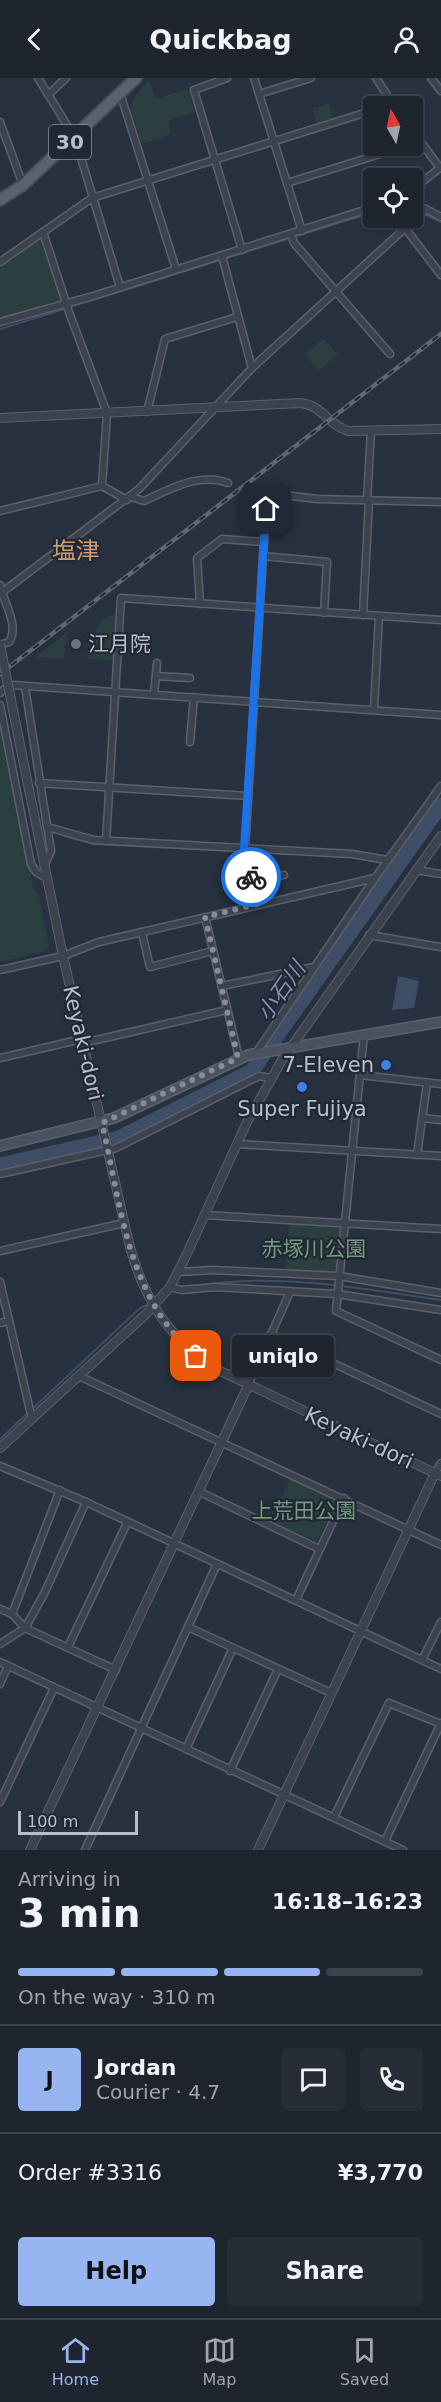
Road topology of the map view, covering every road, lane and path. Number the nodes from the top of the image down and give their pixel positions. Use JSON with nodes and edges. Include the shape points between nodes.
{"nodes":[{"id":1,"x":38,"y":78,"type":"edge"},
{"id":2,"x":66,"y":78,"type":"edge"},
{"id":3,"x":136,"y":78,"type":"edge"},
{"id":4,"x":227,"y":78,"type":"edge"},
{"id":5,"x":254,"y":78,"type":"edge"},
{"id":6,"x":311,"y":78,"type":"edge"},
{"id":7,"x":376,"y":78,"type":"edge"},
{"id":8,"x":431,"y":78,"type":"edge"},
{"id":9,"x":441,"y":91,"type":"edge"},
{"id":10,"x":120,"y":93,"type":"junction"},
{"id":11,"x":259,"y":94,"type":"junction"},
{"id":12,"x":48,"y":95,"type":"junction"},
{"id":13,"x":387,"y":96,"type":"edge"},
{"id":14,"x":363,"y":114,"type":"edge"},
{"id":15,"x":0,"y":122,"type":"edge"},
{"id":16,"x":3,"y":138,"type":"edge"},
{"id":17,"x":75,"y":138,"type":"junction"},
{"id":18,"x":274,"y":143,"type":"junction"},
{"id":19,"x":423,"y":144,"type":"edge"},
{"id":20,"x":374,"y":156,"type":"edge"},
{"id":21,"x":214,"y":161,"type":"junction"},
{"id":22,"x":441,"y":168,"type":"edge"},
{"id":23,"x":148,"y":182,"type":"junction"},
{"id":24,"x":423,"y":182,"type":"edge"},
{"id":25,"x":287,"y":183,"type":"junction"},
{"id":26,"x":22,"y":185,"type":"junction"},
{"id":27,"x":92,"y":198,"type":"junction"},
{"id":28,"x":0,"y":200,"type":"edge"},
{"id":29,"x":423,"y":208,"type":"edge"},
{"id":30,"x":426,"y":209,"type":"junction"},
{"id":31,"x":363,"y":211,"type":"edge"},
{"id":32,"x":423,"y":212,"type":"edge"},
{"id":33,"x":441,"y":217,"type":"edge"},
{"id":34,"x":405,"y":228,"type":"joint"},
{"id":35,"x":302,"y":231,"type":"junction"},
{"id":36,"x":44,"y":232,"type":"junction"},
{"id":37,"x":291,"y":234,"type":"junction"},
{"id":38,"x":242,"y":250,"type":"junction"},
{"id":39,"x":222,"y":256,"type":"junction"},
{"id":40,"x":0,"y":262,"type":"edge"},
{"id":41,"x":176,"y":269,"type":"junction"},
{"id":42,"x":440,"y":273,"type":"edge"},
{"id":43,"x":120,"y":287,"type":"junction"},
{"id":44,"x":334,"y":291,"type":"junction"},
{"id":45,"x":66,"y":303,"type":"junction"},
{"id":46,"x":237,"y":317,"type":"junction"},
{"id":47,"x":0,"y":322,"type":"edge"},
{"id":48,"x":390,"y":354,"type":"dead end"},
{"id":49,"x":252,"y":368,"type":"junction"},
{"id":50,"x":213,"y":409,"type":"junction"},
{"id":51,"x":147,"y":412,"type":"junction"},
{"id":52,"x":107,"y":413,"type":"junction"},
{"id":53,"x":0,"y":418,"type":"edge"},
{"id":54,"x":441,"y":429,"type":"edge"},
{"id":55,"x":371,"y":431,"type":"junction"},
{"id":56,"x":228,"y":483,"type":"dead end"},
{"id":57,"x":102,"y":486,"type":"junction"},
{"id":58,"x":253,"y":491,"type":"dead end"},
{"id":59,"x":267,"y":493,"type":"junction"},
{"id":60,"x":129,"y":498,"type":"junction"},
{"id":61,"x":368,"y":501,"type":"junction"},
{"id":62,"x":441,"y":502,"type":"edge"},
{"id":63,"x":0,"y":511,"type":"edge"},
{"id":64,"x":264,"y":542,"type":"junction"},
{"id":65,"x":263,"y":556,"type":"junction"},
{"id":66,"x":0,"y":585,"type":"edge"},
{"id":67,"x":1,"y":594,"type":"edge"},
{"id":68,"x":200,"y":604,"type":"junction"},
{"id":69,"x":260,"y":609,"type":"junction"},
{"id":70,"x":324,"y":613,"type":"junction"},
{"id":71,"x":363,"y":615,"type":"junction"},
{"id":72,"x":379,"y":616,"type":"junction"},
{"id":73,"x":441,"y":620,"type":"edge"},
{"id":74,"x":0,"y":645,"type":"edge"},
{"id":75,"x":157,"y":663,"type":"dead end"},
{"id":76,"x":156,"y":676,"type":"junction"},
{"id":77,"x":190,"y":678,"type":"dead end"},
{"id":78,"x":25,"y":687,"type":"junction"},
{"id":79,"x":116,"y":692,"type":"junction"},
{"id":80,"x":0,"y":693,"type":"edge"},
{"id":81,"x":154,"y":695,"type":"junction"},
{"id":82,"x":194,"y":698,"type":"junction"},
{"id":83,"x":254,"y":702,"type":"junction"},
{"id":84,"x":0,"y":705,"type":"edge"},
{"id":85,"x":374,"y":709,"type":"junction"},
{"id":86,"x":441,"y":715,"type":"edge"},
{"id":87,"x":190,"y":742,"type":"dead end"},
{"id":88,"x":39,"y":783,"type":"junction"},
{"id":89,"x":110,"y":786,"type":"junction"},
{"id":90,"x":441,"y":786,"type":"edge"},
{"id":91,"x":248,"y":796,"type":"junction"},
{"id":92,"x":47,"y":827,"type":"junction"},
{"id":93,"x":441,"y":836,"type":"edge"},
{"id":94,"x":106,"y":840,"type":"junction"},
{"id":95,"x":245,"y":850,"type":"junction"},
{"id":96,"x":386,"y":862,"type":"junction"},
{"id":97,"x":44,"y":866,"type":"junction"},
{"id":98,"x":416,"y":870,"type":"junction"},
{"id":99,"x":441,"y":874,"type":"edge"},
{"id":100,"x":284,"y":875,"type":"dead end"},
{"id":101,"x":46,"y":878,"type":"junction"},
{"id":102,"x":375,"y":878,"type":"junction"},
{"id":103,"x":252,"y":883,"type":"junction"},
{"id":104,"x":257,"y":904,"type":"junction"},
{"id":105,"x":205,"y":917,"type":"junction"},
{"id":106,"x":142,"y":933,"type":"junction"},
{"id":107,"x":369,"y":935,"type":"junction"},
{"id":108,"x":441,"y":947,"type":"edge"},
{"id":109,"x":213,"y":951,"type":"junction"},
{"id":110,"x":63,"y":956,"type":"junction"},
{"id":111,"x":314,"y":967,"type":"junction"},
{"id":112,"x":0,"y":970,"type":"edge"},
{"id":113,"x":222,"y":986,"type":"junction"},
{"id":114,"x":227,"y":1010,"type":"junction"},
{"id":115,"x":441,"y":1022,"type":"edge"},
{"id":116,"x":364,"y":1034,"type":"junction"},
{"id":117,"x":83,"y":1041,"type":"junction"},
{"id":118,"x":293,"y":1046,"type":"junction"},
{"id":119,"x":256,"y":1053,"type":"junction"},
{"id":120,"x":0,"y":1058,"type":"edge"},
{"id":121,"x":238,"y":1058,"type":"junction"},
{"id":122,"x":360,"y":1075,"type":"junction"},
{"id":123,"x":272,"y":1078,"type":"junction"},
{"id":124,"x":427,"y":1083,"type":"junction"},
{"id":125,"x":441,"y":1084,"type":"edge"},
{"id":126,"x":422,"y":1118,"type":"junction"},
{"id":127,"x":441,"y":1120,"type":"edge"},
{"id":128,"x":102,"y":1123,"type":"junction"},
{"id":129,"x":237,"y":1144,"type":"junction"},
{"id":130,"x":0,"y":1146,"type":"edge"},
{"id":131,"x":108,"y":1149,"type":"junction"},
{"id":132,"x":352,"y":1151,"type":"junction"},
{"id":133,"x":417,"y":1155,"type":"junction"},
{"id":134,"x":441,"y":1156,"type":"edge"},
{"id":135,"x":0,"y":1174,"type":"edge"},
{"id":136,"x":204,"y":1215,"type":"junction"},
{"id":137,"x":124,"y":1223,"type":"junction"},
{"id":138,"x":345,"y":1223,"type":"junction"},
{"id":139,"x":441,"y":1229,"type":"edge"},
{"id":140,"x":0,"y":1251,"type":"edge"},
{"id":141,"x":179,"y":1272,"type":"junction"},
{"id":142,"x":339,"y":1279,"type":"junction"},
{"id":143,"x":0,"y":1282,"type":"edge"},
{"id":144,"x":170,"y":1287,"type":"junction"},
{"id":145,"x":290,"y":1292,"type":"junction"},
{"id":146,"x":337,"y":1293,"type":"junction"},
{"id":147,"x":441,"y":1293,"type":"edge"},
{"id":148,"x":153,"y":1306,"type":"junction"},
{"id":149,"x":441,"y":1311,"type":"edge"},
{"id":150,"x":9,"y":1321,"type":"junction"},
{"id":151,"x":0,"y":1323,"type":"edge"},
{"id":152,"x":271,"y":1334,"type":"junction"},
{"id":153,"x":441,"y":1360,"type":"edge"},
{"id":154,"x":79,"y":1376,"type":"junction"},
{"id":155,"x":248,"y":1386,"type":"junction"},
{"id":156,"x":441,"y":1414,"type":"edge"},
{"id":157,"x":32,"y":1419,"type":"junction"},
{"id":158,"x":222,"y":1442,"type":"junction"},
{"id":159,"x":0,"y":1448,"type":"edge"},
{"id":160,"x":441,"y":1463,"type":"edge"},
{"id":161,"x":0,"y":1466,"type":"edge"},
{"id":162,"x":438,"y":1475,"type":"edge"},
{"id":163,"x":60,"y":1490,"type":"junction"},
{"id":164,"x":200,"y":1491,"type":"junction"},
{"id":165,"x":344,"y":1498,"type":"junction"},
{"id":166,"x":86,"y":1502,"type":"junction"},
{"id":167,"x":127,"y":1523,"type":"junction"},
{"id":168,"x":408,"y":1529,"type":"junction"},
{"id":169,"x":175,"y":1543,"type":"junction"},
{"id":170,"x":441,"y":1545,"type":"edge"},
{"id":171,"x":319,"y":1549,"type":"junction"},
{"id":172,"x":217,"y":1564,"type":"junction"},
{"id":173,"x":296,"y":1600,"type":"junction"},
{"id":174,"x":0,"y":1609,"type":"edge"},
{"id":175,"x":12,"y":1614,"type":"junction"},
{"id":176,"x":441,"y":1622,"type":"edge"},
{"id":177,"x":188,"y":1627,"type":"junction"},
{"id":178,"x":25,"y":1628,"type":"junction"},
{"id":179,"x":359,"y":1631,"type":"junction"},
{"id":180,"x":0,"y":1644,"type":"edge"},
{"id":181,"x":68,"y":1647,"type":"junction"},
{"id":182,"x":233,"y":1648,"type":"junction"},
{"id":183,"x":422,"y":1660,"type":"junction"},
{"id":184,"x":0,"y":1662,"type":"edge"},
{"id":185,"x":8,"y":1666,"type":"junction"},
{"id":186,"x":278,"y":1669,"type":"junction"},
{"id":187,"x":441,"y":1669,"type":"edge"},
{"id":188,"x":116,"y":1670,"type":"junction"},
{"id":189,"x":0,"y":1684,"type":"edge"},
{"id":190,"x":54,"y":1688,"type":"junction"},
{"id":191,"x":331,"y":1693,"type":"junction"},
{"id":192,"x":98,"y":1708,"type":"junction"},
{"id":193,"x":441,"y":1724,"type":"edge"},
{"id":194,"x":141,"y":1728,"type":"junction"},
{"id":195,"x":186,"y":1749,"type":"junction"},
{"id":196,"x":230,"y":1771,"type":"junction"},
{"id":197,"x":283,"y":1794,"type":"junction"},
{"id":198,"x":0,"y":1802,"type":"edge"},
{"id":199,"x":334,"y":1817,"type":"junction"},
{"id":200,"x":385,"y":1841,"type":"junction"},
{"id":201,"x":30,"y":1850,"type":"edge"},
{"id":202,"x":85,"y":1850,"type":"edge"},
{"id":203,"x":258,"y":1850,"type":"edge"},
{"id":204,"x":403,"y":1850,"type":"edge"}],
"edges":[{"from":1,"to":12,"type":"street"},
{"from":2,"to":12,"type":"street"},
{"from":3,"to":10,"type":"main road","number":"30"},
{"from":4,"to":21,"type":"street","via":[[194,90]]},
{"from":5,"to":11,"type":"street"},
{"from":6,"to":11,"type":"street"},
{"from":7,"to":13,"type":"street"},
{"from":8,"to":9,"type":"street"},
{"from":10,"to":17,"type":"main road","number":"30"},
{"from":10,"to":23,"type":"street"},
{"from":11,"to":18,"type":"street"},
{"from":12,"to":17,"type":"street"},
{"from":14,"to":18,"type":"street"},
{"from":15,"to":16,"type":"street"},
{"from":16,"to":26,"type":"street"},
{"from":17,"to":26,"type":"main road","number":"30"},
{"from":17,"to":27,"type":"street"},
{"from":18,"to":21,"type":"street"},
{"from":18,"to":25,"type":"street"},
{"from":19,"to":22,"type":"street"},
{"from":20,"to":25,"type":"street"},
{"from":21,"to":23,"type":"street"},
{"from":21,"to":38,"type":"street"},
{"from":22,"to":24,"type":"street"},
{"from":23,"to":27,"type":"street"},
{"from":23,"to":41,"type":"street"},
{"from":25,"to":35,"type":"street"},
{"from":26,"to":28,"type":"main road","number":"30"},
{"from":27,"to":36,"type":"street"},
{"from":27,"to":43,"type":"street"},
{"from":29,"to":30,"type":"street"},
{"from":30,"to":32,"type":"street"},
{"from":30,"to":33,"type":"street"},
{"from":31,"to":35,"type":"street"},
{"from":34,"to":42,"type":"street"},
{"from":34,"to":44,"type":"street"},
{"from":35,"to":37,"type":"street"},
{"from":36,"to":40,"type":"street"},
{"from":36,"to":45,"type":"street"},
{"from":37,"to":38,"type":"street"},
{"from":37,"to":44,"type":"street","via":[[294,243]]},
{"from":38,"to":39,"type":"street"},
{"from":39,"to":41,"type":"street"},
{"from":39,"to":46,"type":"street"},
{"from":41,"to":43,"type":"street"},
{"from":43,"to":45,"type":"street"},
{"from":44,"to":48,"type":"street"},
{"from":44,"to":49,"type":"street"},
{"from":45,"to":47,"type":"street"},
{"from":45,"to":52,"type":"street"},
{"from":46,"to":49,"type":"street"},
{"from":46,"to":51,"type":"street","via":[[165,339]]},
{"from":49,"to":50,"type":"street"},
{"from":50,"to":51,"type":"street"},
{"from":50,"to":55,"type":"street","via":[[307,404],[323,411],[341,429]]},
{"from":50,"to":60,"type":"street"},
{"from":51,"to":52,"type":"street"},
{"from":52,"to":53,"type":"street"},
{"from":52,"to":57,"type":"street"},
{"from":54,"to":55,"type":"street"},
{"from":55,"to":61,"type":"street"},
{"from":56,"to":60,"type":"street","via":[[212,478],[169,489],[144,501]]},
{"from":57,"to":60,"type":"street"},
{"from":57,"to":63,"type":"street"},
{"from":58,"to":59,"type":"street"},
{"from":59,"to":61,"type":"street"},
{"from":59,"to":64,"type":"street"},
{"from":60,"to":67,"type":"street"},
{"from":61,"to":62,"type":"street"},
{"from":61,"to":71,"type":"street"},
{"from":64,"to":65,"type":"street"},
{"from":64,"to":68,"type":"street","via":[[222,539],[197,558]]},
{"from":65,"to":69,"type":"street"},
{"from":65,"to":70,"type":"street","via":[[327,562]]},
{"from":66,"to":67,"type":"street"},
{"from":67,"to":74,"type":"street","via":[[7,603],[12,631],[9,642]]},
{"from":68,"to":69,"type":"street"},
{"from":68,"to":79,"type":"street","via":[[121,598]]},
{"from":69,"to":70,"type":"street"},
{"from":69,"to":83,"type":"street"},
{"from":70,"to":71,"type":"street"},
{"from":71,"to":72,"type":"street"},
{"from":72,"to":73,"type":"street"},
{"from":72,"to":85,"type":"street"},
{"from":74,"to":97,"type":"street","name":"Keyaki-dori","bridge":true},
{"from":75,"to":76,"type":"street"},
{"from":76,"to":77,"type":"street"},
{"from":76,"to":81,"type":"street"},
{"from":78,"to":79,"type":"street"},
{"from":78,"to":80,"type":"street","via":[[7,687]]},
{"from":78,"to":88,"type":"street"},
{"from":79,"to":81,"type":"street"},
{"from":79,"to":89,"type":"street"},
{"from":81,"to":82,"type":"street"},
{"from":82,"to":83,"type":"street"},
{"from":82,"to":87,"type":"street"},
{"from":83,"to":85,"type":"street"},
{"from":83,"to":91,"type":"street"},
{"from":84,"to":101,"type":"street","via":[[31,864]]},
{"from":85,"to":86,"type":"street"},
{"from":88,"to":89,"type":"street"},
{"from":88,"to":92,"type":"street"},
{"from":89,"to":91,"type":"street"},
{"from":89,"to":94,"type":"street"},
{"from":90,"to":96,"type":"street"},
{"from":91,"to":95,"type":"street"},
{"from":92,"to":94,"type":"street","via":[[78,837]]},
{"from":92,"to":97,"type":"street","via":[[51,850]]},
{"from":93,"to":98,"type":"street"},
{"from":94,"to":95,"type":"street"},
{"from":95,"to":96,"type":"street","via":[[365,855]]},
{"from":95,"to":103,"type":"street"},
{"from":96,"to":102,"type":"street"},
{"from":97,"to":101,"type":"street","name":"Keyaki-dori"},
{"from":98,"to":99,"type":"street"},
{"from":98,"to":107,"type":"street"},
{"from":100,"to":103,"type":"street"},
{"from":101,"to":110,"type":"street","name":"Keyaki-dori"},
{"from":102,"to":104,"type":"street"},
{"from":102,"to":111,"type":"street"},
{"from":103,"to":104,"type":"street"},
{"from":104,"to":105,"type":"street"},
{"from":105,"to":106,"type":"street"},
{"from":105,"to":109,"type":"street"},
{"from":106,"to":109,"type":"street","via":[[150,967]]},
{"from":106,"to":110,"type":"street"},
{"from":107,"to":108,"type":"street"},
{"from":107,"to":118,"type":"street"},
{"from":109,"to":113,"type":"street"},
{"from":110,"to":112,"type":"street"},
{"from":110,"to":117,"type":"street","name":"Keyaki-dori"},
{"from":111,"to":113,"type":"street"},
{"from":111,"to":119,"type":"street"},
{"from":113,"to":114,"type":"street"},
{"from":114,"to":117,"type":"street"},
{"from":114,"to":121,"type":"street"},
{"from":115,"to":116,"type":"main road"},
{"from":116,"to":118,"type":"main road"},
{"from":116,"to":122,"type":"street"},
{"from":117,"to":120,"type":"street"},
{"from":117,"to":128,"type":"street","name":"Keyaki-dori"},
{"from":118,"to":119,"type":"main road"},
{"from":118,"to":123,"type":"street"},
{"from":119,"to":121,"type":"main road"},
{"from":121,"to":128,"type":"main road"},
{"from":122,"to":124,"type":"street"},
{"from":122,"to":132,"type":"street"},
{"from":123,"to":129,"type":"street"},
{"from":123,"to":131,"type":"street","via":[[259,1076]]},
{"from":124,"to":125,"type":"street"},
{"from":124,"to":126,"type":"street"},
{"from":126,"to":127,"type":"street"},
{"from":126,"to":133,"type":"street"},
{"from":128,"to":130,"type":"main road"},
{"from":128,"to":131,"type":"street","name":"Keyaki-dori"},
{"from":129,"to":132,"type":"street"},
{"from":129,"to":136,"type":"street"},
{"from":131,"to":135,"type":"street"},
{"from":131,"to":137,"type":"street","name":"Keyaki-dori"},
{"from":132,"to":133,"type":"street"},
{"from":132,"to":138,"type":"street"},
{"from":133,"to":134,"type":"street"},
{"from":136,"to":138,"type":"street"},
{"from":136,"to":141,"type":"street"},
{"from":137,"to":140,"type":"street"},
{"from":137,"to":148,"type":"street","name":"Keyaki-dori","via":[[134,1264]]},
{"from":138,"to":139,"type":"street"},
{"from":138,"to":142,"type":"street"},
{"from":141,"to":142,"type":"street"},
{"from":141,"to":144,"type":"street"},
{"from":142,"to":146,"type":"street"},
{"from":142,"to":147,"type":"street"},
{"from":143,"to":150,"type":"street"},
{"from":144,"to":145,"type":"street"},
{"from":144,"to":148,"type":"street"},
{"from":145,"to":146,"type":"street"},
{"from":145,"to":152,"type":"street"},
{"from":146,"to":149,"type":"street"},
{"from":146,"to":153,"type":"street","via":[[336,1311]]},
{"from":148,"to":154,"type":"street"},
{"from":148,"to":155,"type":"street","name":"Keyaki-dori","via":[[169,1330],[196,1356]]},
{"from":150,"to":151,"type":"street"},
{"from":150,"to":157,"type":"street"},
{"from":152,"to":155,"type":"street"},
{"from":152,"to":156,"type":"street"},
{"from":154,"to":157,"type":"street"},
{"from":154,"to":158,"type":"street"},
{"from":155,"to":158,"type":"street"},
{"from":155,"to":162,"type":"street","name":"Keyaki-dori"},
{"from":157,"to":159,"type":"street"},
{"from":158,"to":164,"type":"street"},
{"from":158,"to":165,"type":"street"},
{"from":160,"to":162,"type":"street"},
{"from":161,"to":163,"type":"street"},
{"from":162,"to":168,"type":"street"},
{"from":163,"to":166,"type":"street"},
{"from":163,"to":175,"type":"street"},
{"from":164,"to":169,"type":"street"},
{"from":164,"to":171,"type":"street"},
{"from":165,"to":168,"type":"street"},
{"from":165,"to":171,"type":"street"},
{"from":166,"to":167,"type":"street"},
{"from":166,"to":178,"type":"street"},
{"from":167,"to":169,"type":"street"},
{"from":167,"to":181,"type":"street"},
{"from":168,"to":170,"type":"street"},
{"from":168,"to":179,"type":"street"},
{"from":169,"to":172,"type":"street"},
{"from":169,"to":188,"type":"street"},
{"from":171,"to":173,"type":"street"},
{"from":172,"to":173,"type":"street"},
{"from":172,"to":177,"type":"street"},
{"from":173,"to":179,"type":"street"},
{"from":174,"to":175,"type":"street"},
{"from":175,"to":178,"type":"street"},
{"from":176,"to":183,"type":"street"},
{"from":177,"to":182,"type":"street"},
{"from":177,"to":194,"type":"street"},
{"from":178,"to":180,"type":"street"},
{"from":178,"to":181,"type":"street"},
{"from":179,"to":183,"type":"street"},
{"from":179,"to":191,"type":"street"},
{"from":181,"to":188,"type":"street"},
{"from":182,"to":186,"type":"street"},
{"from":182,"to":195,"type":"street"},
{"from":183,"to":187,"type":"street"},
{"from":184,"to":185,"type":"street"},
{"from":185,"to":189,"type":"street"},
{"from":185,"to":190,"type":"street"},
{"from":186,"to":191,"type":"street"},
{"from":186,"to":196,"type":"street"},
{"from":188,"to":192,"type":"street"},
{"from":190,"to":192,"type":"street"},
{"from":190,"to":198,"type":"street"},
{"from":191,"to":197,"type":"street"},
{"from":192,"to":194,"type":"street"},
{"from":192,"to":201,"type":"street"},
{"from":193,"to":199,"type":"street","via":[[389,1702]]},
{"from":193,"to":200,"type":"street"},
{"from":194,"to":195,"type":"street"},
{"from":194,"to":202,"type":"street"},
{"from":195,"to":196,"type":"street"},
{"from":196,"to":197,"type":"street"},
{"from":197,"to":199,"type":"street"},
{"from":197,"to":203,"type":"street"},
{"from":199,"to":200,"type":"street"},
{"from":200,"to":204,"type":"street"}]}
